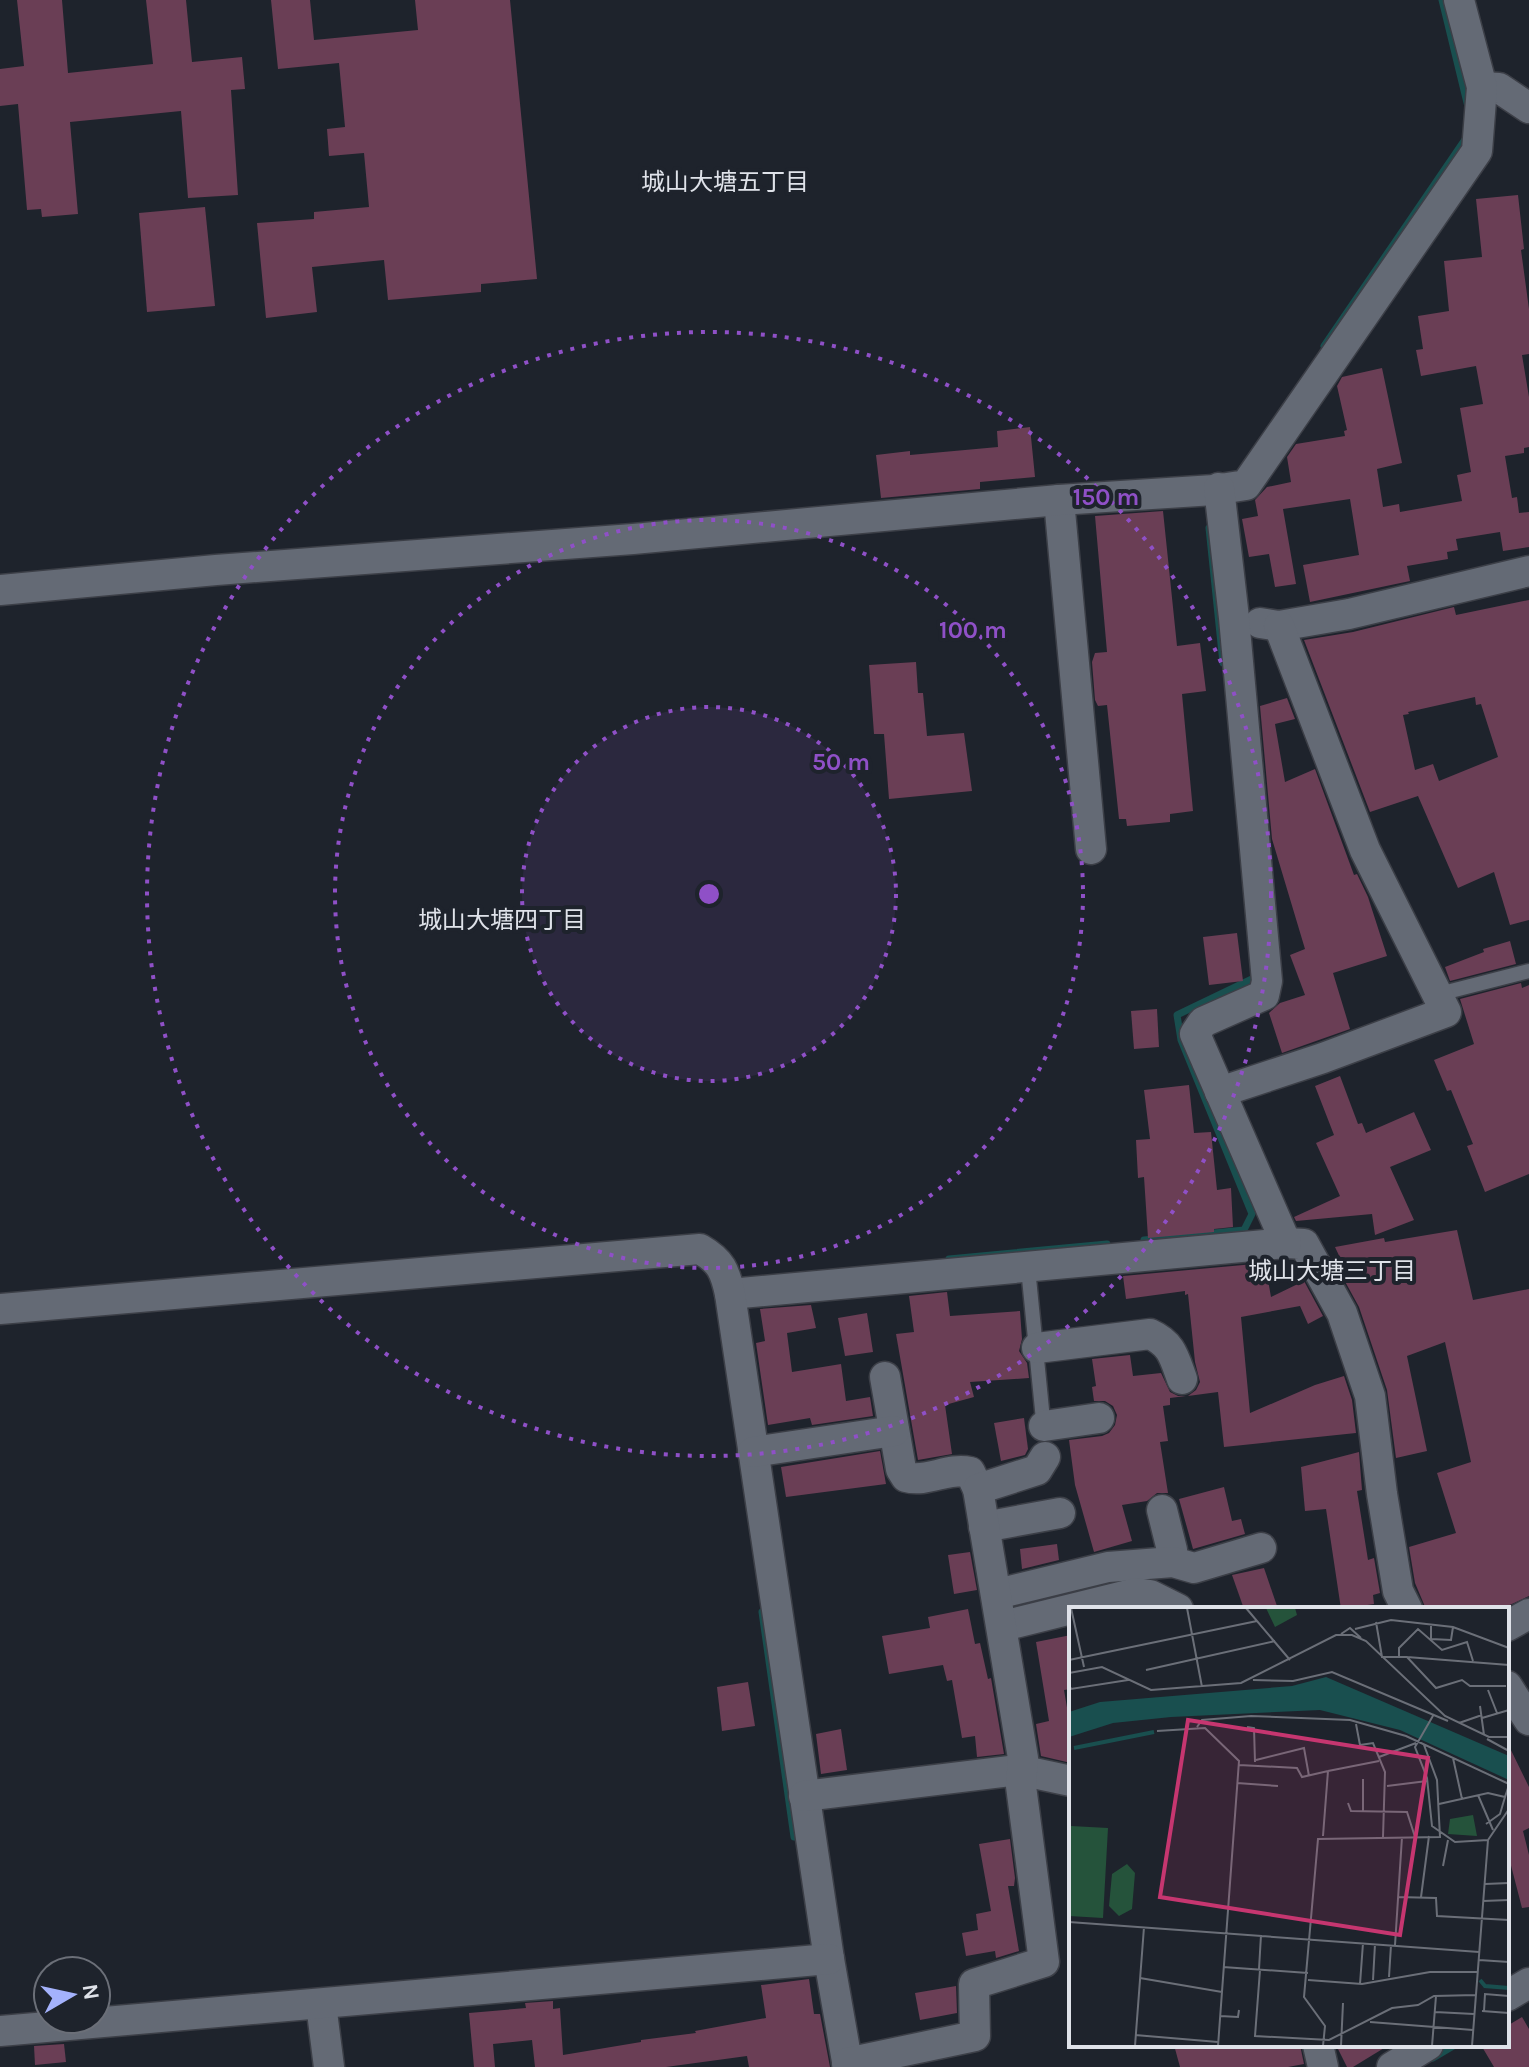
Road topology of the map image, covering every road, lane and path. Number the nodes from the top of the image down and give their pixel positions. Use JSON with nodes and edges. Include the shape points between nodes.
{"nodes":[{"id":1,"x":1459,"y":0,"type":"edge"},
{"id":2,"x":1482,"y":87,"type":"junction"},
{"id":3,"x":1529,"y":108,"type":"edge"},
{"id":4,"x":1219,"y":488,"type":"junction"},
{"id":5,"x":1059,"y":500,"type":"junction"},
{"id":6,"x":1529,"y":571,"type":"edge"},
{"id":7,"x":0,"y":590,"type":"edge"},
{"id":8,"x":1234,"y":618,"type":"junction"},
{"id":9,"x":1279,"y":626,"type":"junction"},
{"id":10,"x":1091,"y":849,"type":"dead end"},
{"id":11,"x":1529,"y":971,"type":"edge"},
{"id":12,"x":1439,"y":994,"type":"junction"},
{"id":13,"x":1220,"y":1092,"type":"junction"},
{"id":14,"x":1286,"y":1243,"type":"junction"},
{"id":15,"x":1028,"y":1268,"type":"junction"},
{"id":16,"x":730,"y":1294,"type":"junction"},
{"id":17,"x":0,"y":1309,"type":"edge"},
{"id":18,"x":1037,"y":1348,"type":"junction"},
{"id":19,"x":885,"y":1377,"type":"dead end"},
{"id":20,"x":1182,"y":1379,"type":"dead end"},
{"id":21,"x":1099,"y":1418,"type":"dead end"},
{"id":22,"x":1044,"y":1426,"type":"junction"},
{"id":23,"x":894,"y":1431,"type":"junction"},
{"id":24,"x":753,"y":1452,"type":"junction"},
{"id":25,"x":1045,"y":1457,"type":"joint"},
{"id":26,"x":978,"y":1489,"type":"junction"},
{"id":27,"x":1162,"y":1510,"type":"dead end"},
{"id":28,"x":1060,"y":1513,"type":"dead end"},
{"id":29,"x":984,"y":1527,"type":"junction"},
{"id":30,"x":1261,"y":1548,"type":"dead end"},
{"id":31,"x":1173,"y":1562,"type":"junction"},
{"id":32,"x":997,"y":1594,"type":"junction"},
{"id":33,"x":1080,"y":1607,"type":"edge"},
{"id":34,"x":1174,"y":1607,"type":"edge"},
{"id":35,"x":1406,"y":1607,"type":"edge"},
{"id":36,"x":1069,"y":1610,"type":"edge"},
{"id":37,"x":1529,"y":1614,"type":"edge"},
{"id":38,"x":1509,"y":1625,"type":"edge"},
{"id":39,"x":1003,"y":1626,"type":"junction"},
{"id":40,"x":1509,"y":1689,"type":"edge"},
{"id":41,"x":1529,"y":1720,"type":"edge"},
{"id":42,"x":1024,"y":1771,"type":"junction"},
{"id":43,"x":1069,"y":1781,"type":"edge"},
{"id":44,"x":804,"y":1796,"type":"junction"},
{"id":45,"x":829,"y":1959,"type":"junction"},
{"id":46,"x":1529,"y":1983,"type":"edge"},
{"id":47,"x":1509,"y":1995,"type":"edge"},
{"id":48,"x":321,"y":2004,"type":"junction"},
{"id":49,"x":0,"y":2031,"type":"edge"},
{"id":50,"x":1318,"y":2047,"type":"edge"},
{"id":51,"x":1425,"y":2047,"type":"edge"},
{"id":52,"x":848,"y":2065,"type":"edge"},
{"id":53,"x":329,"y":2067,"type":"edge"},
{"id":54,"x":1323,"y":2067,"type":"edge"},
{"id":55,"x":1392,"y":2067,"type":"edge"}],
"edges":[{"from":1,"to":2,"type":"street"},
{"from":2,"to":3,"type":"street","via":[[1499,88]]},
{"from":2,"to":4,"type":"street","via":[[1477,151],[1246,485]]},
{"from":4,"to":5,"type":"street"},
{"from":4,"to":8,"type":"street"},
{"from":5,"to":7,"type":"street"},
{"from":5,"to":10,"type":"street"},
{"from":6,"to":9,"type":"street"},
{"from":8,"to":9,"type":"street"},
{"from":8,"to":13,"type":"street","via":[[1267,981],[1264,995],[1203,1022],[1195,1034]]},
{"from":9,"to":12,"type":"street","via":[[1365,850]]},
{"from":11,"to":12,"type":"lane"},
{"from":12,"to":13,"type":"street","via":[[1446,1012]]},
{"from":13,"to":14,"type":"street"},
{"from":14,"to":15,"type":"street"},
{"from":14,"to":35,"type":"street","via":[[1304,1244],[1342,1313],[1370,1396],[1398,1591]]},
{"from":15,"to":16,"type":"street"},
{"from":15,"to":18,"type":"lane"},
{"from":16,"to":17,"type":"street","via":[[724,1268],[700,1249]]},
{"from":16,"to":24,"type":"street"},
{"from":18,"to":20,"type":"street","via":[[1150,1334],[1164,1341]]},
{"from":18,"to":22,"type":"lane"},
{"from":19,"to":23,"type":"street"},
{"from":21,"to":22,"type":"street"},
{"from":22,"to":25,"type":"lane"},
{"from":23,"to":24,"type":"street"},
{"from":23,"to":26,"type":"street","via":[[906,1477],[961,1470],[970,1472]]},
{"from":24,"to":44,"type":"street"},
{"from":25,"to":26,"type":"street","via":[[1037,1470]]},
{"from":26,"to":29,"type":"street"},
{"from":27,"to":31,"type":"street"},
{"from":28,"to":29,"type":"street"},
{"from":29,"to":32,"type":"street"},
{"from":30,"to":31,"type":"street","via":[[1194,1568]]},
{"from":31,"to":32,"type":"street","via":[[1108,1567]]},
{"from":32,"to":39,"type":"street"},
{"from":33,"to":34,"type":"street","via":[[1136,1593]]},
{"from":36,"to":39,"type":"street"},
{"from":37,"to":38,"type":"street"},
{"from":39,"to":42,"type":"street"},
{"from":40,"to":41,"type":"street"},
{"from":42,"to":43,"type":"street"},
{"from":42,"to":44,"type":"street"},
{"from":42,"to":52,"type":"street","via":[[1021,1786],[1044,1962],[974,1984],[975,2036]]},
{"from":44,"to":45,"type":"street"},
{"from":45,"to":48,"type":"street"},
{"from":45,"to":52,"type":"street"},
{"from":46,"to":47,"type":"street"},
{"from":48,"to":49,"type":"street"},
{"from":48,"to":53,"type":"street"},
{"from":50,"to":54,"type":"street"},
{"from":51,"to":55,"type":"street"}]}
